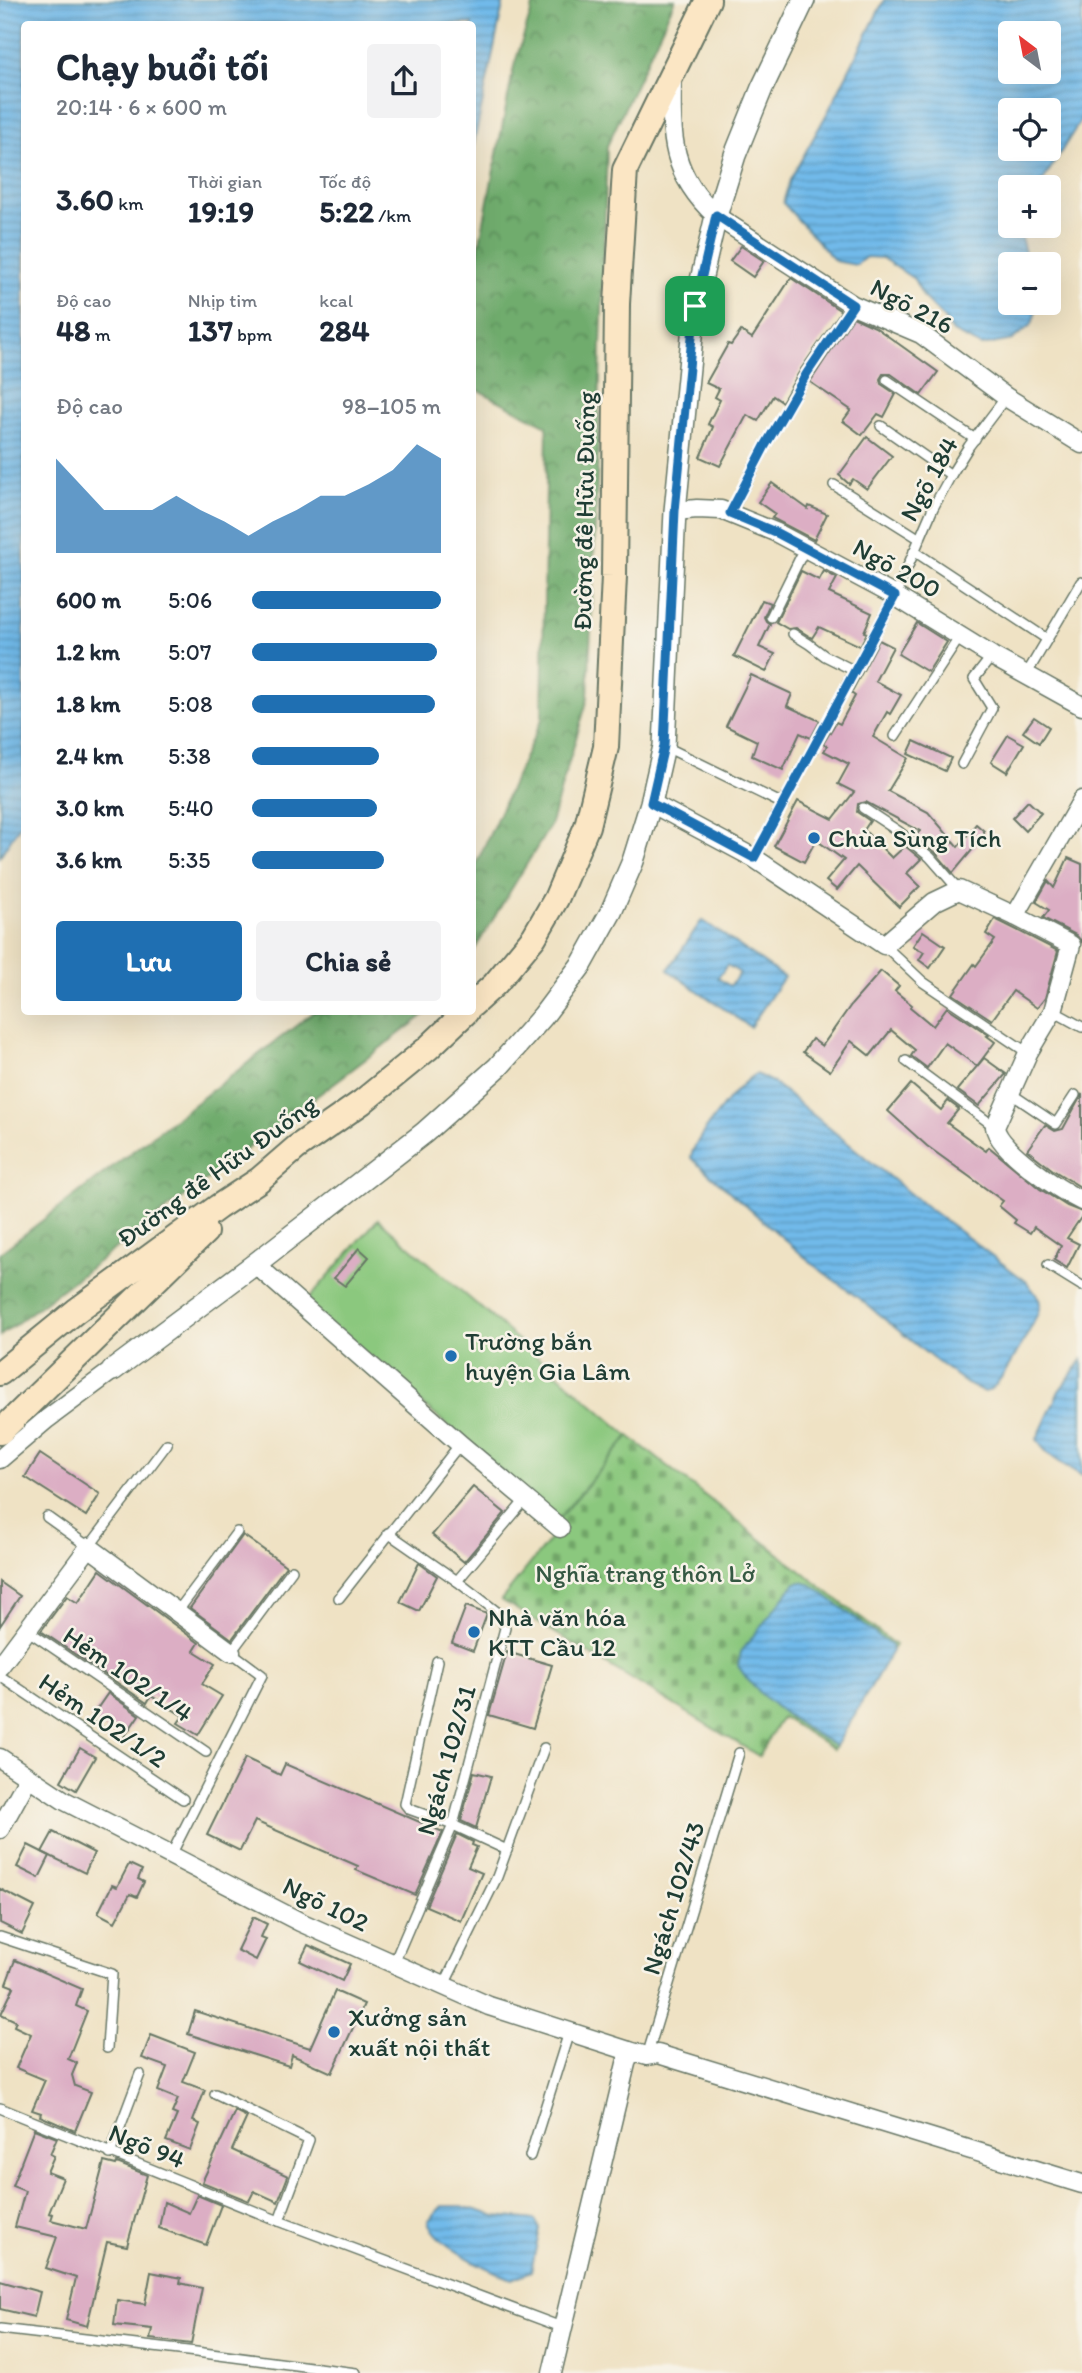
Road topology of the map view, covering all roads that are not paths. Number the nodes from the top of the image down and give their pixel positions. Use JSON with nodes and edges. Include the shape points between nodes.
{"nodes":[{"id":1,"x":708,"y":0,"type":"edge"},
{"id":2,"x":804,"y":0,"type":"edge"},
{"id":3,"x":672,"y":75,"type":"junction"},
{"id":4,"x":716,"y":215,"type":"junction"},
{"id":5,"x":853,"y":305,"type":"junction"},
{"id":6,"x":887,"y":380,"type":"dead end"},
{"id":7,"x":1006,"y":397,"type":"junction"},
{"id":8,"x":881,"y":426,"type":"dead end"},
{"id":9,"x":975,"y":439,"type":"junction"},
{"id":10,"x":1082,"y":444,"type":"edge"},
{"id":11,"x":951,"y":475,"type":"junction"},
{"id":12,"x":834,"y":485,"type":"dead end"},
{"id":13,"x":675,"y":511,"type":"junction"},
{"id":14,"x":730,"y":513,"type":"junction"},
{"id":15,"x":920,"y":539,"type":"junction"},
{"id":16,"x":805,"y":548,"type":"junction"},
{"id":17,"x":914,"y":551,"type":"junction"},
{"id":18,"x":1081,"y":582,"type":"edge"},
{"id":19,"x":895,"y":596,"type":"junction"},
{"id":20,"x":771,"y":617,"type":"dead end"},
{"id":21,"x":793,"y":635,"type":"dead end"},
{"id":22,"x":961,"y":635,"type":"junction"},
{"id":23,"x":1047,"y":639,"type":"junction"},
{"id":24,"x":992,"y":656,"type":"junction"},
{"id":25,"x":855,"y":671,"type":"junction"},
{"id":26,"x":1026,"y":675,"type":"junction"},
{"id":27,"x":1082,"y":706,"type":"edge"},
{"id":28,"x":895,"y":736,"type":"dead end"},
{"id":29,"x":664,"y":746,"type":"junction"},
{"id":30,"x":962,"y":764,"type":"dead end"},
{"id":31,"x":1082,"y":802,"type":"edge"},
{"id":32,"x":651,"y":803,"type":"junction"},
{"id":33,"x":783,"y":804,"type":"junction"},
{"id":34,"x":863,"y":808,"type":"dead end"},
{"id":35,"x":754,"y":858,"type":"junction"},
{"id":36,"x":959,"y":890,"type":"junction"},
{"id":37,"x":1015,"y":916,"type":"junction"},
{"id":38,"x":884,"y":945,"type":"junction"},
{"id":39,"x":1077,"y":946,"type":"edge"},
{"id":40,"x":476,"y":1001,"type":"edge"},
{"id":41,"x":1053,"y":1011,"type":"junction"},
{"id":42,"x":463,"y":1015,"type":"edge"},
{"id":43,"x":1082,"y":1027,"type":"edge"},
{"id":44,"x":1028,"y":1053,"type":"junction"},
{"id":45,"x":906,"y":1062,"type":"dead end"},
{"id":46,"x":1010,"y":1093,"type":"junction"},
{"id":47,"x":1075,"y":1095,"type":"dead end"},
{"id":48,"x":995,"y":1127,"type":"junction"},
{"id":49,"x":259,"y":1180,"type":"junction"},
{"id":50,"x":1082,"y":1201,"type":"edge"},
{"id":51,"x":255,"y":1264,"type":"junction"},
{"id":52,"x":1048,"y":1265,"type":"dead end"},
{"id":53,"x":1082,"y":1286,"type":"edge"},
{"id":54,"x":113,"y":1370,"type":"joint"},
{"id":55,"x":0,"y":1373,"type":"edge"},
{"id":56,"x":0,"y":1432,"type":"edge"},
{"id":57,"x":167,"y":1444,"type":"dead end"},
{"id":58,"x":460,"y":1444,"type":"junction"},
{"id":59,"x":0,"y":1459,"type":"edge"},
{"id":60,"x":526,"y":1499,"type":"junction"},
{"id":61,"x":47,"y":1517,"type":"dead end"},
{"id":62,"x":560,"y":1528,"type":"dead end"},
{"id":63,"x":237,"y":1532,"type":"dead end"},
{"id":64,"x":388,"y":1533,"type":"junction"},
{"id":65,"x":89,"y":1547,"type":"junction"},
{"id":66,"x":292,"y":1570,"type":"dead end"},
{"id":67,"x":457,"y":1581,"type":"junction"},
{"id":68,"x":339,"y":1598,"type":"dead end"},
{"id":69,"x":177,"y":1612,"type":"junction"},
{"id":70,"x":27,"y":1630,"type":"junction"},
{"id":71,"x":231,"y":1652,"type":"junction"},
{"id":72,"x":437,"y":1661,"type":"dead end"},
{"id":73,"x":0,"y":1666,"type":"edge"},
{"id":74,"x":0,"y":1676,"type":"edge"},
{"id":75,"x":544,"y":1748,"type":"dead end"},
{"id":76,"x":206,"y":1752,"type":"dead end"},
{"id":77,"x":739,"y":1753,"type":"dead end"},
{"id":78,"x":0,"y":1758,"type":"edge"},
{"id":79,"x":28,"y":1778,"type":"junction"},
{"id":80,"x":183,"y":1799,"type":"dead end"},
{"id":81,"x":453,"y":1825,"type":"junction"},
{"id":82,"x":0,"y":1829,"type":"edge"},
{"id":83,"x":507,"y":1850,"type":"junction"},
{"id":84,"x":171,"y":1855,"type":"junction"},
{"id":85,"x":0,"y":1937,"type":"edge"},
{"id":86,"x":393,"y":1965,"type":"junction"},
{"id":87,"x":443,"y":1987,"type":"junction"},
{"id":88,"x":569,"y":2032,"type":"junction"},
{"id":89,"x":107,"y":2048,"type":"dead end"},
{"id":90,"x":629,"y":2051,"type":"junction"},
{"id":91,"x":647,"y":2056,"type":"junction"},
{"id":92,"x":140,"y":2074,"type":"dead end"},
{"id":93,"x":215,"y":2094,"type":"dead end"},
{"id":94,"x":0,"y":2108,"type":"edge"},
{"id":95,"x":110,"y":2154,"type":"junction"},
{"id":96,"x":530,"y":2156,"type":"dead end"},
{"id":97,"x":1082,"y":2184,"type":"edge"},
{"id":98,"x":279,"y":2221,"type":"junction"},
{"id":99,"x":564,"y":2328,"type":"junction"},
{"id":100,"x":0,"y":2329,"type":"edge"},
{"id":101,"x":356,"y":2373,"type":"edge"},
{"id":102,"x":552,"y":2373,"type":"edge"}],
"edges":[{"from":1,"to":3,"type":"main road","name":"Đường đê Hữu Đuống"},
{"from":2,"to":4,"type":"street","via":[[757,99]]},
{"from":3,"to":4,"type":"street","name":"Ngõ 216","via":[[678,163],[686,181]]},
{"from":3,"to":40,"type":"main road","name":"Đường đê Hữu Đuống","via":[[625,170],[617,304],[614,576],[606,747],[587,826],[555,899],[534,937]]},
{"from":4,"to":5,"type":"street","name":"Ngõ 216"},
{"from":4,"to":13,"type":"street","via":[[695,306]]},
{"from":5,"to":7,"type":"street","name":"Ngõ 216","via":[[921,334]]},
{"from":5,"to":14,"type":"lane","via":[[807,373]]},
{"from":6,"to":9,"type":"lane"},
{"from":7,"to":9,"type":"lane","name":"Ngõ 184"},
{"from":7,"to":10,"type":"street","name":"Ngõ 216"},
{"from":8,"to":11,"type":"lane"},
{"from":9,"to":11,"type":"lane","name":"Ngõ 184"},
{"from":11,"to":15,"type":"lane","name":"Ngõ 184"},
{"from":12,"to":15,"type":"lane"},
{"from":13,"to":14,"type":"street","name":"Ngõ 200"},
{"from":13,"to":29,"type":"street"},
{"from":14,"to":16,"type":"street","name":"Ngõ 200"},
{"from":15,"to":17,"type":"lane","name":"Ngõ 184"},
{"from":16,"to":19,"type":"street","name":"Ngõ 200"},
{"from":16,"to":20,"type":"lane"},
{"from":17,"to":19,"type":"lane","name":"Ngõ 184"},
{"from":17,"to":23,"type":"lane"},
{"from":18,"to":23,"type":"lane"},
{"from":19,"to":22,"type":"street","name":"Ngõ 200"},
{"from":19,"to":25,"type":"lane","name":"Ngõ 184"},
{"from":21,"to":25,"type":"lane"},
{"from":22,"to":24,"type":"street","name":"Ngõ 200"},
{"from":22,"to":28,"type":"lane"},
{"from":23,"to":26,"type":"lane"},
{"from":24,"to":26,"type":"street","name":"Ngõ 200"},
{"from":24,"to":30,"type":"lane","via":[[974,679],[992,708]]},
{"from":25,"to":33,"type":"lane","name":"Ngõ 184"},
{"from":26,"to":27,"type":"street","name":"Ngõ 200"},
{"from":29,"to":32,"type":"street"},
{"from":29,"to":33,"type":"lane"},
{"from":31,"to":37,"type":"street"},
{"from":32,"to":35,"type":"street"},
{"from":32,"to":51,"type":"street","via":[[611,912],[582,964],[543,1016],[498,1067],[424,1133]]},
{"from":33,"to":35,"type":"lane","name":"Ngõ 184"},
{"from":34,"to":36,"type":"lane","via":[[930,857]]},
{"from":35,"to":38,"type":"street"},
{"from":36,"to":37,"type":"street"},
{"from":36,"to":38,"type":"street","via":[[934,902]]},
{"from":37,"to":39,"type":"street"},
{"from":38,"to":44,"type":"lane","via":[[923,982]]},
{"from":39,"to":41,"type":"street"},
{"from":41,"to":43,"type":"lane"},
{"from":41,"to":44,"type":"street"},
{"from":42,"to":49,"type":"main road","name":"Đường đê Hữu Đuống","via":[[362,1102]]},
{"from":44,"to":46,"type":"street"},
{"from":45,"to":48,"type":"lane"},
{"from":46,"to":47,"type":"lane","via":[[1056,1124]]},
{"from":46,"to":48,"type":"street"},
{"from":48,"to":50,"type":"street","via":[[998,1136],[1034,1171]]},
{"from":49,"to":55,"type":"main road","name":"Đường đê Hữu Đuống"},
{"from":49,"to":56,"type":"main road"},
{"from":51,"to":54,"type":"street"},
{"from":51,"to":58,"type":"street"},
{"from":52,"to":53,"type":"lane"},
{"from":54,"to":59,"type":"street"},
{"from":57,"to":65,"type":"lane"},
{"from":58,"to":60,"type":"street"},
{"from":58,"to":64,"type":"lane"},
{"from":60,"to":62,"type":"street"},
{"from":60,"to":67,"type":"lane"},
{"from":61,"to":65,"type":"lane"},
{"from":63,"to":69,"type":"lane"},
{"from":64,"to":67,"type":"lane","name":"Ngách 102/31"},
{"from":64,"to":68,"type":"lane"},
{"from":65,"to":69,"type":"street"},
{"from":65,"to":70,"type":"street"},
{"from":66,"to":71,"type":"lane"},
{"from":67,"to":81,"type":"lane","name":"Ngách 102/31","via":[[501,1615],[505,1628]]},
{"from":69,"to":71,"type":"street"},
{"from":70,"to":73,"type":"street"},
{"from":70,"to":76,"type":"lane","name":"Hẻm 102/1/4"},
{"from":71,"to":84,"type":"lane","via":[[262,1675]]},
{"from":72,"to":81,"type":"lane","via":[[405,1804]]},
{"from":74,"to":80,"type":"lane","name":"Hẻm 102/1/2"},
{"from":75,"to":83,"type":"lane"},
{"from":77,"to":91,"type":"lane","name":"Ngách 102/43"},
{"from":78,"to":79,"type":"street","name":"Ngõ 102"},
{"from":79,"to":82,"type":"street"},
{"from":79,"to":84,"type":"street","name":"Ngõ 102"},
{"from":81,"to":83,"type":"lane"},
{"from":81,"to":86,"type":"lane","name":"Ngách 102/31"},
{"from":83,"to":87,"type":"lane"},
{"from":84,"to":86,"type":"street","name":"Ngõ 102"},
{"from":85,"to":89,"type":"lane","via":[[112,1974]]},
{"from":86,"to":87,"type":"street","name":"Ngõ 102"},
{"from":87,"to":88,"type":"street","name":"Ngõ 102"},
{"from":88,"to":90,"type":"street","name":"Ngõ 102"},
{"from":88,"to":96,"type":"lane"},
{"from":90,"to":91,"type":"street","name":"Ngõ 102"},
{"from":90,"to":99,"type":"street"},
{"from":91,"to":97,"type":"street","name":"Ngõ 102","via":[[658,2054]]},
{"from":92,"to":95,"type":"lane"},
{"from":93,"to":98,"type":"lane","via":[[309,2140]]},
{"from":94,"to":95,"type":"lane","name":"Ngõ 94"},
{"from":95,"to":98,"type":"lane","name":"Ngõ 94"},
{"from":98,"to":99,"type":"lane","name":"Ngõ 94"},
{"from":99,"to":102,"type":"street"},
{"from":100,"to":101,"type":"lane"}]}
